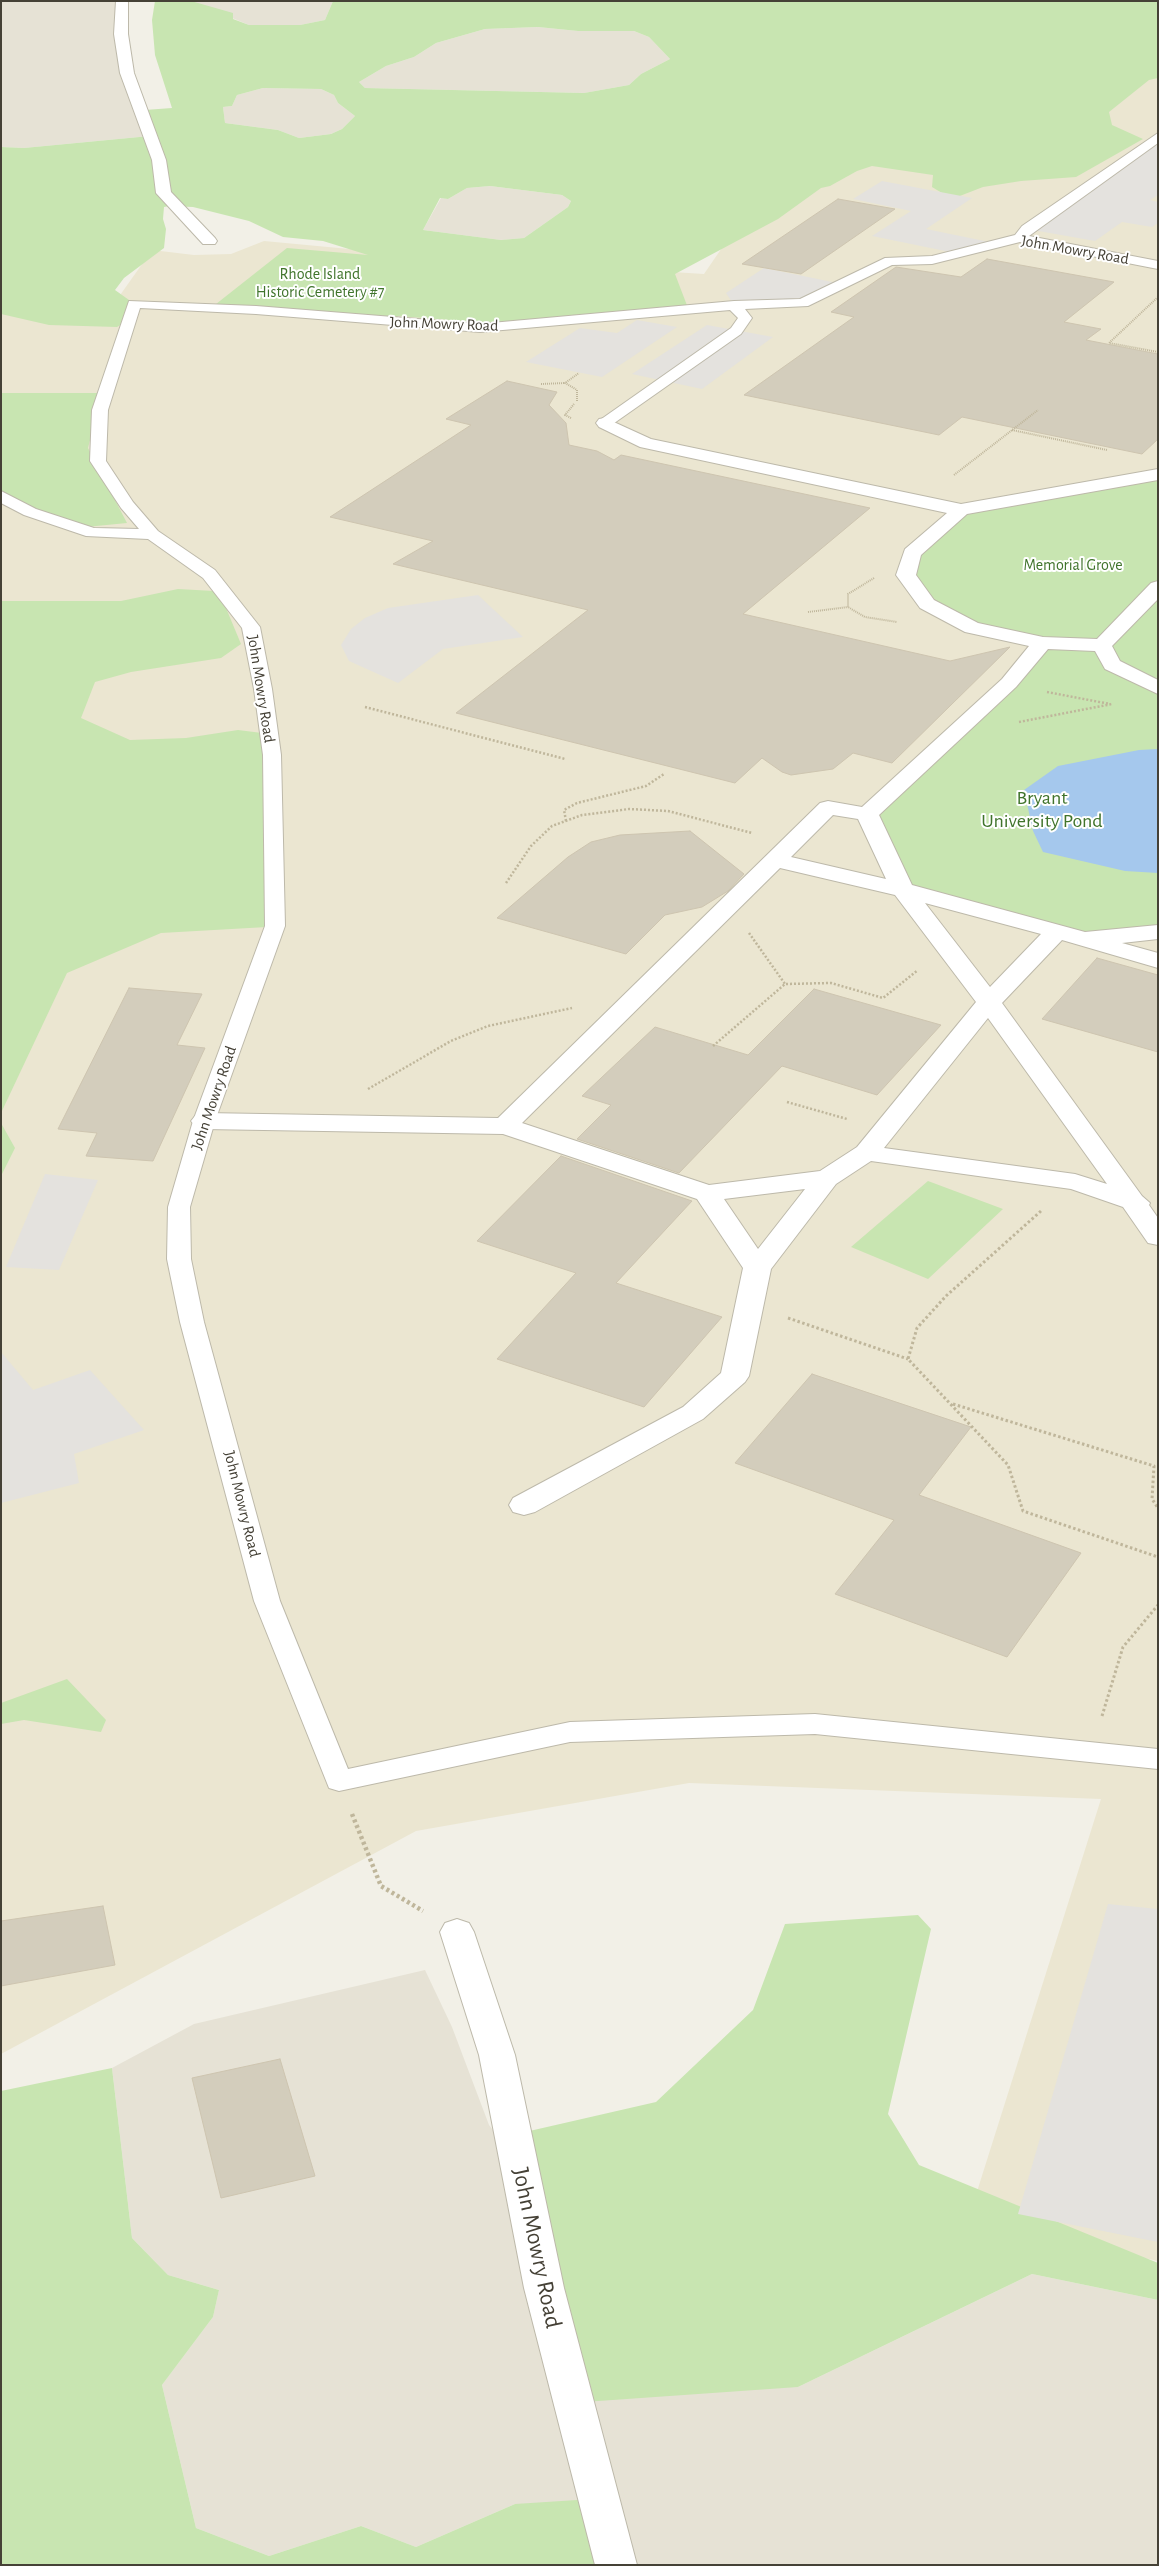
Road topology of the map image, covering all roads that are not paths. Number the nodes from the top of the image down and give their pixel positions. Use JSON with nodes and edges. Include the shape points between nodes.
{"nodes":[{"id":1,"x":122,"y":1,"type":"edge"},
{"id":2,"x":1158,"y":137,"type":"edge"},
{"id":3,"x":1020,"y":238,"type":"junction"},
{"id":4,"x":209,"y":241,"type":"dead end"},
{"id":5,"x":1158,"y":265,"type":"edge"},
{"id":6,"x":734,"y":305,"type":"junction"},
{"id":7,"x":605,"y":423,"type":"joint"},
{"id":8,"x":1158,"y":474,"type":"edge"},
{"id":9,"x":1,"y":496,"type":"edge"},
{"id":10,"x":961,"y":510,"type":"junction"},
{"id":11,"x":152,"y":534,"type":"junction"},
{"id":12,"x":1158,"y":587,"type":"edge"},
{"id":13,"x":1043,"y":643,"type":"junction"},
{"id":14,"x":1102,"y":645,"type":"junction"},
{"id":15,"x":1158,"y":688,"type":"edge"},
{"id":16,"x":867,"y":814,"type":"junction"},
{"id":17,"x":775,"y":860,"type":"junction"},
{"id":18,"x":903,"y":890,"type":"junction"},
{"id":19,"x":1057,"y":932,"type":"junction"},
{"id":20,"x":1158,"y":932,"type":"edge"},
{"id":21,"x":1085,"y":939,"type":"junction"},
{"id":22,"x":1158,"y":961,"type":"edge"},
{"id":23,"x":989,"y":1002,"type":"junction"},
{"id":24,"x":204,"y":1121,"type":"junction"},
{"id":25,"x":505,"y":1126,"type":"junction"},
{"id":26,"x":866,"y":1153,"type":"junction"},
{"id":27,"x":828,"y":1178,"type":"junction"},
{"id":28,"x":707,"y":1193,"type":"junction"},
{"id":29,"x":1146,"y":1205,"type":"edge"},
{"id":30,"x":1158,"y":1237,"type":"edge"},
{"id":31,"x":757,"y":1268,"type":"junction"},
{"id":32,"x":524,"y":1505,"type":"dead end"},
{"id":33,"x":1158,"y":1759,"type":"edge"},
{"id":34,"x":457,"y":1932,"type":"road end"},
{"id":35,"x":616,"y":2565,"type":"edge"}],
"edges":[{"from":1,"to":4,"type":"street","via":[[121,34],[127,73],[159,160],[164,193]]},
{"from":2,"to":3,"type":"lane","via":[[1027,229]]},
{"from":3,"to":5,"type":"lane","name":"John Mowry Road"},
{"from":3,"to":6,"type":"lane","name":"John Mowry Road","via":[[932,260],[890,261],[803,302]]},
{"from":6,"to":7,"type":"lane","via":[[745,318],[744,324]]},
{"from":6,"to":11,"type":"lane","name":"John Mowry Road","via":[[480,328],[134,304],[100,410],[98,461],[127,505]]},
{"from":7,"to":10,"type":"street","via":[[646,443]]},
{"from":8,"to":10,"type":"street"},
{"from":9,"to":11,"type":"lane","via":[[30,512],[92,533]]},
{"from":10,"to":13,"type":"street","via":[[912,554],[906,575],[927,604],[972,628]]},
{"from":11,"to":24,"type":"lane","name":"John Mowry Road","via":[[209,574],[251,627],[272,755],[275,926]]},
{"from":12,"to":14,"type":"street"},
{"from":13,"to":14,"type":"street"},
{"from":13,"to":16,"type":"street","via":[[1009,683]]},
{"from":14,"to":15,"type":"street","via":[[1112,665]]},
{"from":16,"to":17,"type":"street","via":[[828,808]]},
{"from":16,"to":18,"type":"street"},
{"from":17,"to":18,"type":"street"},
{"from":17,"to":25,"type":"street"},
{"from":18,"to":19,"type":"street"},
{"from":18,"to":23,"type":"street"},
{"from":19,"to":21,"type":"street"},
{"from":19,"to":23,"type":"street"},
{"from":20,"to":21,"type":"street"},
{"from":21,"to":22,"type":"street"},
{"from":23,"to":26,"type":"street"},
{"from":23,"to":29,"type":"street"},
{"from":24,"to":25,"type":"street"},
{"from":24,"to":33,"type":"lane","name":"John Mowry Road","via":[[179,1207],[179,1259],[192,1322],[266,1602],[339,1781],[570,1732],[816,1724]]},
{"from":25,"to":28,"type":"street"},
{"from":26,"to":27,"type":"street"},
{"from":26,"to":29,"type":"street","via":[[1075,1182]]},
{"from":27,"to":28,"type":"street"},
{"from":27,"to":31,"type":"street"},
{"from":28,"to":31,"type":"street"},
{"from":29,"to":30,"type":"street"},
{"from":31,"to":32,"type":"street","via":[[735,1376],[693,1414]]},
{"from":34,"to":35,"type":"street","name":"John Mowry Road","via":[[497,2055],[544,2288]]}]}
